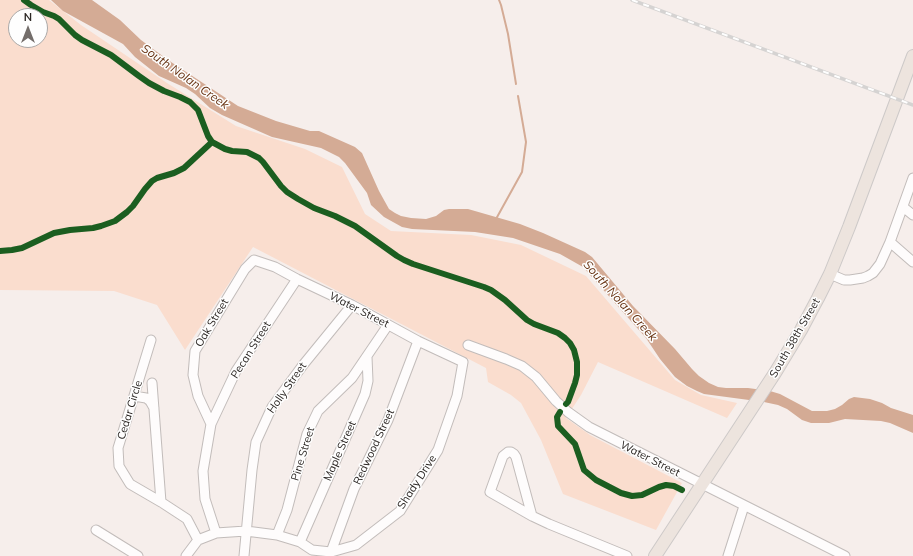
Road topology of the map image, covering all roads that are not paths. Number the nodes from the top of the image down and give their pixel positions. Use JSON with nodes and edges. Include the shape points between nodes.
{"nodes":[{"id":1,"x":913,"y":56,"type":"edge"},
{"id":2,"x":913,"y":178,"type":"edge"},
{"id":3,"x":903,"y":207,"type":"junction"},
{"id":4,"x":913,"y":215,"type":"edge"},
{"id":5,"x":890,"y":242,"type":"junction"},
{"id":6,"x":254,"y":260,"type":"joint"},
{"id":7,"x":913,"y":262,"type":"edge"},
{"id":8,"x":830,"y":274,"type":"junction"},
{"id":9,"x":297,"y":279,"type":"junction"},
{"id":10,"x":352,"y":305,"type":"junction"},
{"id":11,"x":388,"y":325,"type":"junction"},
{"id":12,"x":151,"y":340,"type":"dead end"},
{"id":13,"x":418,"y":341,"type":"junction"},
{"id":14,"x":468,"y":345,"type":"dead end"},
{"id":15,"x":367,"y":357,"type":"junction"},
{"id":16,"x":463,"y":362,"type":"joint"},
{"id":17,"x":152,"y":383,"type":"dead end"},
{"id":18,"x":134,"y":396,"type":"junction"},
{"id":19,"x":154,"y":409,"type":"junction"},
{"id":20,"x":211,"y":424,"type":"junction"},
{"id":21,"x":702,"y":485,"type":"junction"},
{"id":22,"x":161,"y":502,"type":"junction"},
{"id":23,"x":744,"y":506,"type":"junction"},
{"id":24,"x":532,"y":516,"type":"junction"},
{"id":25,"x":96,"y":530,"type":"dead end"},
{"id":26,"x":246,"y":531,"type":"junction"},
{"id":27,"x":216,"y":532,"type":"junction"},
{"id":28,"x":277,"y":535,"type":"junction"},
{"id":29,"x":198,"y":540,"type":"junction"},
{"id":30,"x":300,"y":542,"type":"junction"},
{"id":31,"x":331,"y":552,"type":"junction"},
{"id":32,"x":138,"y":556,"type":"edge"},
{"id":33,"x":186,"y":556,"type":"edge"},
{"id":34,"x":244,"y":556,"type":"edge"},
{"id":35,"x":627,"y":556,"type":"edge"},
{"id":36,"x":655,"y":556,"type":"edge"},
{"id":37,"x":728,"y":556,"type":"edge"},
{"id":38,"x":846,"y":556,"type":"edge"}],
"edges":[{"from":1,"to":8,"type":"main road","name":"South 38th Street"},
{"from":2,"to":3,"type":"street"},
{"from":3,"to":4,"type":"street"},
{"from":3,"to":5,"type":"street"},
{"from":5,"to":7,"type":"street"},
{"from":5,"to":8,"type":"street","via":[[880,264],[868,276],[844,280]]},
{"from":6,"to":9,"type":"street","name":"Water Street","via":[[275,267]]},
{"from":6,"to":20,"type":"street","name":"Oak Street","via":[[245,269],[195,351],[193,375],[198,396]]},
{"from":8,"to":21,"type":"main road","name":"South 38th Street","via":[[775,373]]},
{"from":9,"to":10,"type":"street","name":"Water Street"},
{"from":9,"to":20,"type":"street","name":"Pecan Street","via":[[236,371]]},
{"from":10,"to":11,"type":"street","name":"Water Street"},
{"from":10,"to":26,"type":"street","name":"Holly Street","via":[[272,407],[256,442]]},
{"from":11,"to":13,"type":"street","name":"Water Street"},
{"from":11,"to":15,"type":"street","name":"Pine Street"},
{"from":12,"to":18,"type":"street","name":"Cedar Circle"},
{"from":13,"to":16,"type":"street","name":"Water Street"},
{"from":13,"to":31,"type":"street","name":"Redwood Street","via":[[388,420],[354,489]]},
{"from":14,"to":21,"type":"street","name":"Water Street","via":[[522,366],[581,422]]},
{"from":15,"to":28,"type":"street","name":"Pine Street","via":[[352,378],[318,411],[307,434],[287,510]]},
{"from":15,"to":30,"type":"street","name":"Maple Street","via":[[368,381],[365,394]]},
{"from":16,"to":31,"type":"street","name":"Shady Drive","via":[[457,396],[438,450],[400,511],[356,545]]},
{"from":17,"to":19,"type":"street"},
{"from":18,"to":19,"type":"street","via":[[146,398]]},
{"from":18,"to":22,"type":"street","name":"Cedar Circle","via":[[118,448],[119,466],[130,484]]},
{"from":19,"to":22,"type":"street"},
{"from":20,"to":27,"type":"street","via":[[203,471],[205,499]]},
{"from":21,"to":23,"type":"street","name":"Water Street"},
{"from":21,"to":36,"type":"main road","name":"South 38th Street"},
{"from":22,"to":29,"type":"street","name":"Cedar Circle","via":[[187,519]]},
{"from":23,"to":37,"type":"street"},
{"from":23,"to":38,"type":"street","name":"Water Street"},
{"from":24,"to":24,"type":"street","via":[[490,492],[502,456],[508,452],[516,457]]},
{"from":24,"to":35,"type":"street"},
{"from":25,"to":32,"type":"street"},
{"from":26,"to":27,"type":"street","name":"Shady Drive"},
{"from":26,"to":28,"type":"street","name":"Shady Drive"},
{"from":26,"to":34,"type":"street","name":"Holly Street"},
{"from":27,"to":29,"type":"street","name":"Shady Drive"},
{"from":28,"to":30,"type":"street","name":"Shady Drive"},
{"from":29,"to":33,"type":"street","name":"Shady Drive"},
{"from":30,"to":31,"type":"street","name":"Shady Drive","via":[[312,550]]}]}
